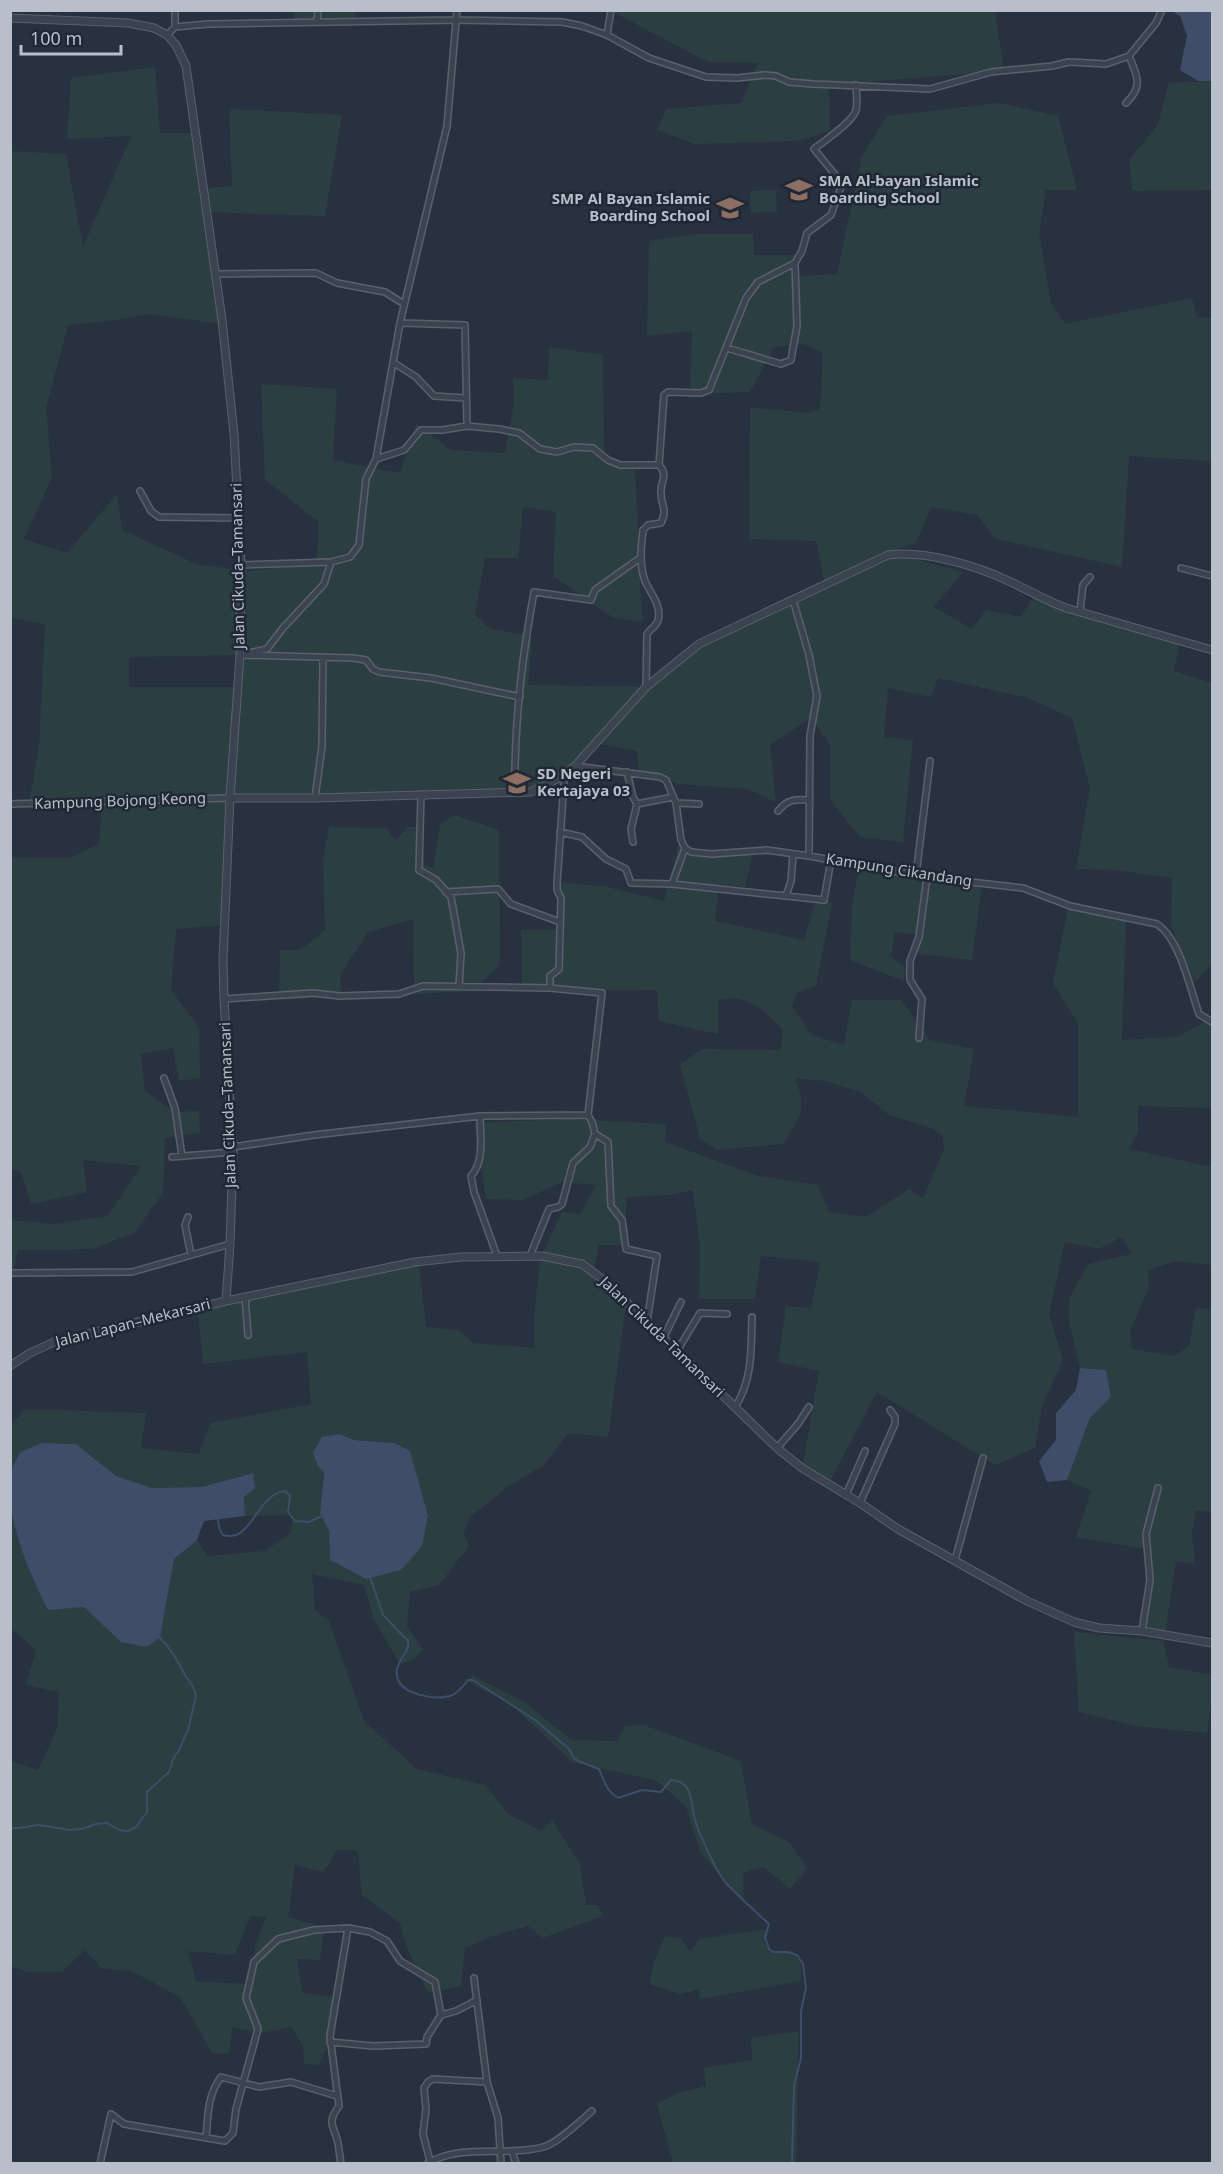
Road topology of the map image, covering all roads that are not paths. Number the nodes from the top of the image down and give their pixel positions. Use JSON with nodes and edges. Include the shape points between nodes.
{"nodes":[{"id":1,"x":47,"y":10,"type":"edge"},
{"id":2,"x":175,"y":10,"type":"edge"},
{"id":3,"x":318,"y":10,"type":"edge"},
{"id":4,"x":457,"y":10,"type":"edge"},
{"id":5,"x":611,"y":10,"type":"edge"},
{"id":6,"x":1162,"y":10,"type":"edge"},
{"id":7,"x":10,"y":18,"type":"edge"},
{"id":8,"x":47,"y":19,"type":"junction"},
{"id":9,"x":457,"y":20,"type":"junction"},
{"id":10,"x":317,"y":22,"type":"junction"},
{"id":11,"x":175,"y":27,"type":"junction"},
{"id":12,"x":607,"y":34,"type":"junction"},
{"id":13,"x":167,"y":35,"type":"junction"},
{"id":14,"x":1129,"y":56,"type":"junction"},
{"id":15,"x":856,"y":85,"type":"junction"},
{"id":16,"x":1126,"y":103,"type":"dead end"},
{"id":17,"x":795,"y":263,"type":"junction"},
{"id":18,"x":215,"y":274,"type":"junction"},
{"id":19,"x":404,"y":304,"type":"junction"},
{"id":20,"x":400,"y":323,"type":"junction"},
{"id":21,"x":727,"y":348,"type":"junction"},
{"id":22,"x":394,"y":363,"type":"junction"},
{"id":23,"x":466,"y":398,"type":"junction"},
{"id":24,"x":467,"y":426,"type":"junction"},
{"id":25,"x":376,"y":459,"type":"junction"},
{"id":26,"x":659,"y":465,"type":"junction"},
{"id":27,"x":140,"y":491,"type":"dead end"},
{"id":28,"x":238,"y":518,"type":"junction"},
{"id":29,"x":640,"y":558,"type":"junction"},
{"id":30,"x":331,"y":562,"type":"junction"},
{"id":31,"x":242,"y":565,"type":"junction"},
{"id":32,"x":1181,"y":568,"type":"dead end"},
{"id":33,"x":1212,"y":576,"type":"edge"},
{"id":34,"x":1090,"y":577,"type":"dead end"},
{"id":35,"x":793,"y":600,"type":"junction"},
{"id":36,"x":1080,"y":611,"type":"junction"},
{"id":37,"x":1212,"y":650,"type":"edge"},
{"id":38,"x":240,"y":655,"type":"junction"},
{"id":39,"x":322,"y":657,"type":"junction"},
{"id":40,"x":646,"y":687,"type":"junction"},
{"id":41,"x":520,"y":697,"type":"junction"},
{"id":42,"x":930,"y":761,"type":"dead end"},
{"id":43,"x":575,"y":766,"type":"junction"},
{"id":44,"x":627,"y":772,"type":"junction"},
{"id":45,"x":561,"y":777,"type":"junction"},
{"id":46,"x":515,"y":792,"type":"junction"},
{"id":47,"x":421,"y":794,"type":"junction"},
{"id":48,"x":673,"y":797,"type":"junction"},
{"id":49,"x":230,"y":798,"type":"junction"},
{"id":50,"x":315,"y":798,"type":"junction"},
{"id":51,"x":810,"y":800,"type":"junction"},
{"id":52,"x":676,"y":803,"type":"junction"},
{"id":53,"x":10,"y":804,"type":"edge"},
{"id":54,"x":638,"y":804,"type":"junction"},
{"id":55,"x":699,"y":804,"type":"dead end"},
{"id":56,"x":778,"y":812,"type":"dead end"},
{"id":57,"x":561,"y":832,"type":"junction"},
{"id":58,"x":633,"y":842,"type":"dead end"},
{"id":59,"x":685,"y":848,"type":"junction"},
{"id":60,"x":793,"y":854,"type":"junction"},
{"id":61,"x":809,"y":856,"type":"junction"},
{"id":62,"x":831,"y":860,"type":"junction"},
{"id":63,"x":916,"y":875,"type":"junction"},
{"id":64,"x":927,"y":877,"type":"junction"},
{"id":65,"x":672,"y":884,"type":"junction"},
{"id":66,"x":446,"y":892,"type":"junction"},
{"id":67,"x":786,"y":896,"type":"junction"},
{"id":68,"x":560,"y":922,"type":"junction"},
{"id":69,"x":459,"y":987,"type":"junction"},
{"id":70,"x":550,"y":988,"type":"junction"},
{"id":71,"x":224,"y":999,"type":"junction"},
{"id":72,"x":1212,"y":1022,"type":"edge"},
{"id":73,"x":919,"y":1038,"type":"dead end"},
{"id":74,"x":164,"y":1078,"type":"dead end"},
{"id":75,"x":588,"y":1115,"type":"junction"},
{"id":76,"x":480,"y":1116,"type":"junction"},
{"id":77,"x":595,"y":1134,"type":"junction"},
{"id":78,"x":233,"y":1150,"type":"junction"},
{"id":79,"x":182,"y":1156,"type":"junction"},
{"id":80,"x":172,"y":1157,"type":"dead end"},
{"id":81,"x":188,"y":1217,"type":"dead end"},
{"id":82,"x":230,"y":1244,"type":"junction"},
{"id":83,"x":191,"y":1255,"type":"junction"},
{"id":84,"x":530,"y":1256,"type":"junction"},
{"id":85,"x":497,"y":1257,"type":"junction"},
{"id":86,"x":10,"y":1273,"type":"edge"},
{"id":87,"x":245,"y":1297,"type":"junction"},
{"id":88,"x":226,"y":1301,"type":"junction"},
{"id":89,"x":681,"y":1302,"type":"dead end"},
{"id":90,"x":727,"y":1314,"type":"dead end"},
{"id":91,"x":752,"y":1317,"type":"dead end"},
{"id":92,"x":647,"y":1322,"type":"junction"},
{"id":93,"x":248,"y":1335,"type":"dead end"},
{"id":94,"x":663,"y":1339,"type":"junction"},
{"id":95,"x":677,"y":1351,"type":"junction"},
{"id":96,"x":10,"y":1366,"type":"edge"},
{"id":97,"x":735,"y":1407,"type":"junction"},
{"id":98,"x":809,"y":1407,"type":"dead end"},
{"id":99,"x":890,"y":1410,"type":"dead end"},
{"id":100,"x":777,"y":1448,"type":"junction"},
{"id":101,"x":865,"y":1451,"type":"dead end"},
{"id":102,"x":983,"y":1458,"type":"dead end"},
{"id":103,"x":1158,"y":1488,"type":"dead end"},
{"id":104,"x":846,"y":1495,"type":"junction"},
{"id":105,"x":860,"y":1503,"type":"junction"},
{"id":106,"x":955,"y":1560,"type":"junction"},
{"id":107,"x":1142,"y":1631,"type":"junction"},
{"id":108,"x":1212,"y":1643,"type":"edge"},
{"id":109,"x":348,"y":1928,"type":"junction"},
{"id":110,"x":474,"y":1978,"type":"dead end"},
{"id":111,"x":477,"y":2000,"type":"junction"},
{"id":112,"x":441,"y":2015,"type":"junction"},
{"id":113,"x":330,"y":2042,"type":"junction"},
{"id":114,"x":242,"y":2082,"type":"junction"},
{"id":115,"x":487,"y":2082,"type":"junction"},
{"id":116,"x":337,"y":2096,"type":"junction"},
{"id":117,"x":592,"y":2111,"type":"dead end"},
{"id":118,"x":206,"y":2138,"type":"junction"},
{"id":119,"x":512,"y":2151,"type":"junction"},
{"id":120,"x":501,"y":2152,"type":"junction"},
{"id":121,"x":429,"y":2162,"type":"edge"},
{"id":122,"x":100,"y":2163,"type":"edge"},
{"id":123,"x":341,"y":2163,"type":"edge"},
{"id":124,"x":501,"y":2163,"type":"edge"},
{"id":125,"x":516,"y":2163,"type":"edge"}],
"edges":[{"from":1,"to":8,"type":"street"},
{"from":2,"to":11,"type":"street"},
{"from":3,"to":10,"type":"street"},
{"from":4,"to":9,"type":"street"},
{"from":5,"to":12,"type":"street"},
{"from":6,"to":14,"type":"street"},
{"from":7,"to":8,"type":"street"},
{"from":8,"to":13,"type":"street","via":[[136,24]]},
{"from":9,"to":10,"type":"street"},
{"from":9,"to":12,"type":"street","via":[[562,22]]},
{"from":9,"to":19,"type":"street","via":[[447,126]]},
{"from":10,"to":11,"type":"street"},
{"from":11,"to":13,"type":"street"},
{"from":12,"to":15,"type":"street","via":[[649,58],[706,77],[765,75],[789,82]]},
{"from":13,"to":18,"type":"street","name":"Jalan Cikuda–Tamansari","via":[[186,66]]},
{"from":14,"to":15,"type":"street","via":[[1106,64],[1069,62],[991,72],[930,89]]},
{"from":14,"to":16,"type":"street","via":[[1138,77],[1134,95]]},
{"from":15,"to":17,"type":"street","via":[[854,114],[814,149],[841,187],[831,215],[807,233]]},
{"from":17,"to":21,"type":"street","via":[[758,282],[746,298]]},
{"from":17,"to":21,"type":"street","via":[[797,326],[791,360],[781,364]]},
{"from":18,"to":19,"type":"street","via":[[316,273],[337,283],[385,292]]},
{"from":18,"to":28,"type":"street","name":"Jalan Cikuda–Tamansari","via":[[234,434]]},
{"from":19,"to":20,"type":"street"},
{"from":20,"to":22,"type":"street"},
{"from":20,"to":23,"type":"street","via":[[465,326]]},
{"from":21,"to":26,"type":"street","via":[[709,390],[664,395]]},
{"from":22,"to":23,"type":"street","via":[[416,377],[434,396]]},
{"from":22,"to":25,"type":"street"},
{"from":23,"to":24,"type":"street"},
{"from":24,"to":25,"type":"street","via":[[421,430],[404,450]]},
{"from":24,"to":26,"type":"street","via":[[519,433],[540,449],[557,452],[574,447],[592,448],[620,465]]},
{"from":25,"to":30,"type":"street","via":[[366,479],[359,545],[350,557]]},
{"from":26,"to":29,"type":"street","via":[[665,477],[661,490],[664,517],[661,523],[643,530]]},
{"from":27,"to":28,"type":"street","via":[[151,512],[159,518]]},
{"from":28,"to":31,"type":"street","name":"Jalan Cikuda–Tamansari"},
{"from":29,"to":40,"type":"street","via":[[658,617],[647,634]]},
{"from":29,"to":41,"type":"street","via":[[595,590],[591,600],[534,592]]},
{"from":30,"to":31,"type":"street"},
{"from":30,"to":38,"type":"street","via":[[324,584],[267,649]]},
{"from":31,"to":38,"type":"street","name":"Jalan Cikuda–Tamansari"},
{"from":32,"to":33,"type":"street"},
{"from":34,"to":36,"type":"street","via":[[1083,585]]},
{"from":35,"to":36,"type":"street","via":[[888,555],[902,553],[983,571],[1046,601]]},
{"from":35,"to":40,"type":"street","via":[[699,644]]},
{"from":35,"to":51,"type":"street","via":[[816,696],[810,736]]},
{"from":36,"to":37,"type":"street"},
{"from":38,"to":39,"type":"street"},
{"from":38,"to":49,"type":"street","name":"Jalan Cikuda–Tamansari"},
{"from":39,"to":41,"type":"street","via":[[366,660],[379,672],[431,678]]},
{"from":39,"to":50,"type":"street","via":[[322,746]]},
{"from":40,"to":43,"type":"street"},
{"from":41,"to":46,"type":"street"},
{"from":42,"to":63,"type":"street"},
{"from":43,"to":44,"type":"street"},
{"from":43,"to":45,"type":"street"},
{"from":44,"to":48,"type":"street","via":[[666,780]]},
{"from":44,"to":54,"type":"street"},
{"from":45,"to":46,"type":"street","via":[[531,792]]},
{"from":45,"to":57,"type":"street"},
{"from":46,"to":47,"type":"street"},
{"from":47,"to":50,"type":"street"},
{"from":47,"to":66,"type":"street","via":[[419,870]]},
{"from":48,"to":52,"type":"street"},
{"from":48,"to":54,"type":"street"},
{"from":49,"to":50,"type":"street"},
{"from":49,"to":53,"type":"street","name":"Kampung Bojong Keong"},
{"from":49,"to":71,"type":"street","name":"Jalan Cikuda–Tamansari"},
{"from":51,"to":56,"type":"street","via":[[794,799]]},
{"from":51,"to":61,"type":"street"},
{"from":52,"to":55,"type":"street"},
{"from":52,"to":59,"type":"street"},
{"from":54,"to":58,"type":"street","via":[[631,829]]},
{"from":57,"to":65,"type":"street","via":[[582,837],[606,859],[626,869],[631,884]]},
{"from":57,"to":68,"type":"street","via":[[557,883]]},
{"from":59,"to":60,"type":"street","name":"Kampung Cikandang","via":[[702,853],[767,850]]},
{"from":59,"to":65,"type":"street"},
{"from":60,"to":61,"type":"street","name":"Kampung Cikandang"},
{"from":60,"to":67,"type":"street"},
{"from":61,"to":62,"type":"street","name":"Kampung Cikandang"},
{"from":62,"to":63,"type":"street","name":"Kampung Cikandang"},
{"from":62,"to":67,"type":"street","via":[[824,900]]},
{"from":63,"to":64,"type":"street","name":"Kampung Cikandang"},
{"from":64,"to":72,"type":"street","name":"Kampung Cikandang","via":[[1023,888],[1070,906],[1156,924],[1170,937],[1199,1014]]},
{"from":64,"to":73,"type":"street","via":[[920,937],[910,961],[910,980],[922,999]]},
{"from":65,"to":67,"type":"street"},
{"from":66,"to":68,"type":"street","via":[[498,889],[511,904]]},
{"from":66,"to":69,"type":"street","via":[[451,897],[461,953]]},
{"from":68,"to":70,"type":"street","via":[[559,969],[550,976]]},
{"from":69,"to":70,"type":"street"},
{"from":69,"to":71,"type":"street","via":[[423,986],[399,994],[313,993]]},
{"from":70,"to":75,"type":"street","via":[[603,993]]},
{"from":71,"to":78,"type":"street","name":"Jalan Cikuda–Tamansari"},
{"from":74,"to":79,"type":"street","via":[[175,1108]]},
{"from":75,"to":76,"type":"street"},
{"from":75,"to":77,"type":"street"},
{"from":76,"to":78,"type":"street","via":[[314,1135]]},
{"from":76,"to":85,"type":"street","via":[[480,1159],[471,1176]]},
{"from":77,"to":84,"type":"street","via":[[590,1147],[573,1163],[562,1204],[549,1209]]},
{"from":77,"to":92,"type":"street","via":[[608,1142],[611,1206],[622,1220],[626,1249],[657,1256]]},
{"from":78,"to":79,"type":"street"},
{"from":78,"to":82,"type":"street","name":"Jalan Cikuda–Tamansari"},
{"from":79,"to":80,"type":"street"},
{"from":81,"to":83,"type":"street"},
{"from":82,"to":83,"type":"street"},
{"from":82,"to":88,"type":"street","name":"Jalan Cikuda–Tamansari"},
{"from":83,"to":86,"type":"street","via":[[132,1272]]},
{"from":84,"to":85,"type":"street","name":"Jalan Cikuda–Tamansari"},
{"from":84,"to":92,"type":"street","name":"Jalan Cikuda–Tamansari","via":[[582,1264]]},
{"from":85,"to":87,"type":"street","name":"Jalan Cikuda–Tamansari","via":[[415,1262]]},
{"from":87,"to":88,"type":"street","name":"Jalan Cikuda–Tamansari"},
{"from":87,"to":93,"type":"street"},
{"from":88,"to":96,"type":"street","name":"Jalan Lapan–Mekarsari","via":[[54,1342]]},
{"from":89,"to":94,"type":"street"},
{"from":90,"to":95,"type":"street","via":[[700,1313]]},
{"from":91,"to":97,"type":"street","via":[[750,1364]]},
{"from":92,"to":94,"type":"street","name":"Jalan Cikuda–Tamansari"},
{"from":94,"to":95,"type":"street","name":"Jalan Cikuda–Tamansari"},
{"from":95,"to":97,"type":"street","name":"Jalan Cikuda–Tamansari"},
{"from":97,"to":100,"type":"street","name":"Jalan Cikuda–Tamansari"},
{"from":98,"to":100,"type":"street"},
{"from":99,"to":105,"type":"street","via":[[896,1424]]},
{"from":100,"to":104,"type":"street","name":"Jalan Cikuda–Tamansari"},
{"from":101,"to":104,"type":"street"},
{"from":102,"to":106,"type":"street"},
{"from":103,"to":107,"type":"street","via":[[1146,1534],[1150,1580]]},
{"from":104,"to":105,"type":"street","name":"Jalan Cikuda–Tamansari"},
{"from":105,"to":106,"type":"street","name":"Jalan Cikuda–Tamansari"},
{"from":106,"to":107,"type":"street","name":"Jalan Cikuda–Tamansari","via":[[1027,1601],[1074,1622]]},
{"from":107,"to":108,"type":"street","name":"Jalan Cikuda–Tamansari"},
{"from":109,"to":112,"type":"street","via":[[370,1932],[387,1941],[400,1961],[435,1982]]},
{"from":109,"to":113,"type":"street"},
{"from":109,"to":114,"type":"street","via":[[314,1930],[278,1939],[254,1962],[246,1998],[258,2029]]},
{"from":110,"to":111,"type":"street"},
{"from":111,"to":112,"type":"street"},
{"from":111,"to":115,"type":"street"},
{"from":112,"to":113,"type":"street","via":[[426,2044],[373,2046]]},
{"from":113,"to":116,"type":"street"},
{"from":114,"to":116,"type":"street","via":[[259,2087],[291,2082]]},
{"from":114,"to":118,"type":"street","via":[[233,2133],[225,2141]]},
{"from":114,"to":118,"type":"street","via":[[221,2078],[213,2087]]},
{"from":115,"to":120,"type":"street","via":[[498,2118]]},
{"from":115,"to":121,"type":"street","via":[[428,2082],[424,2088],[423,2134]]},
{"from":116,"to":123,"type":"street","via":[[339,2106],[331,2126]]},
{"from":117,"to":119,"type":"street","via":[[545,2147]]},
{"from":118,"to":122,"type":"street","via":[[124,2124],[111,2114]]},
{"from":119,"to":120,"type":"street"},
{"from":119,"to":125,"type":"street"},
{"from":120,"to":121,"type":"street","via":[[455,2154]]},
{"from":120,"to":124,"type":"street"}]}
